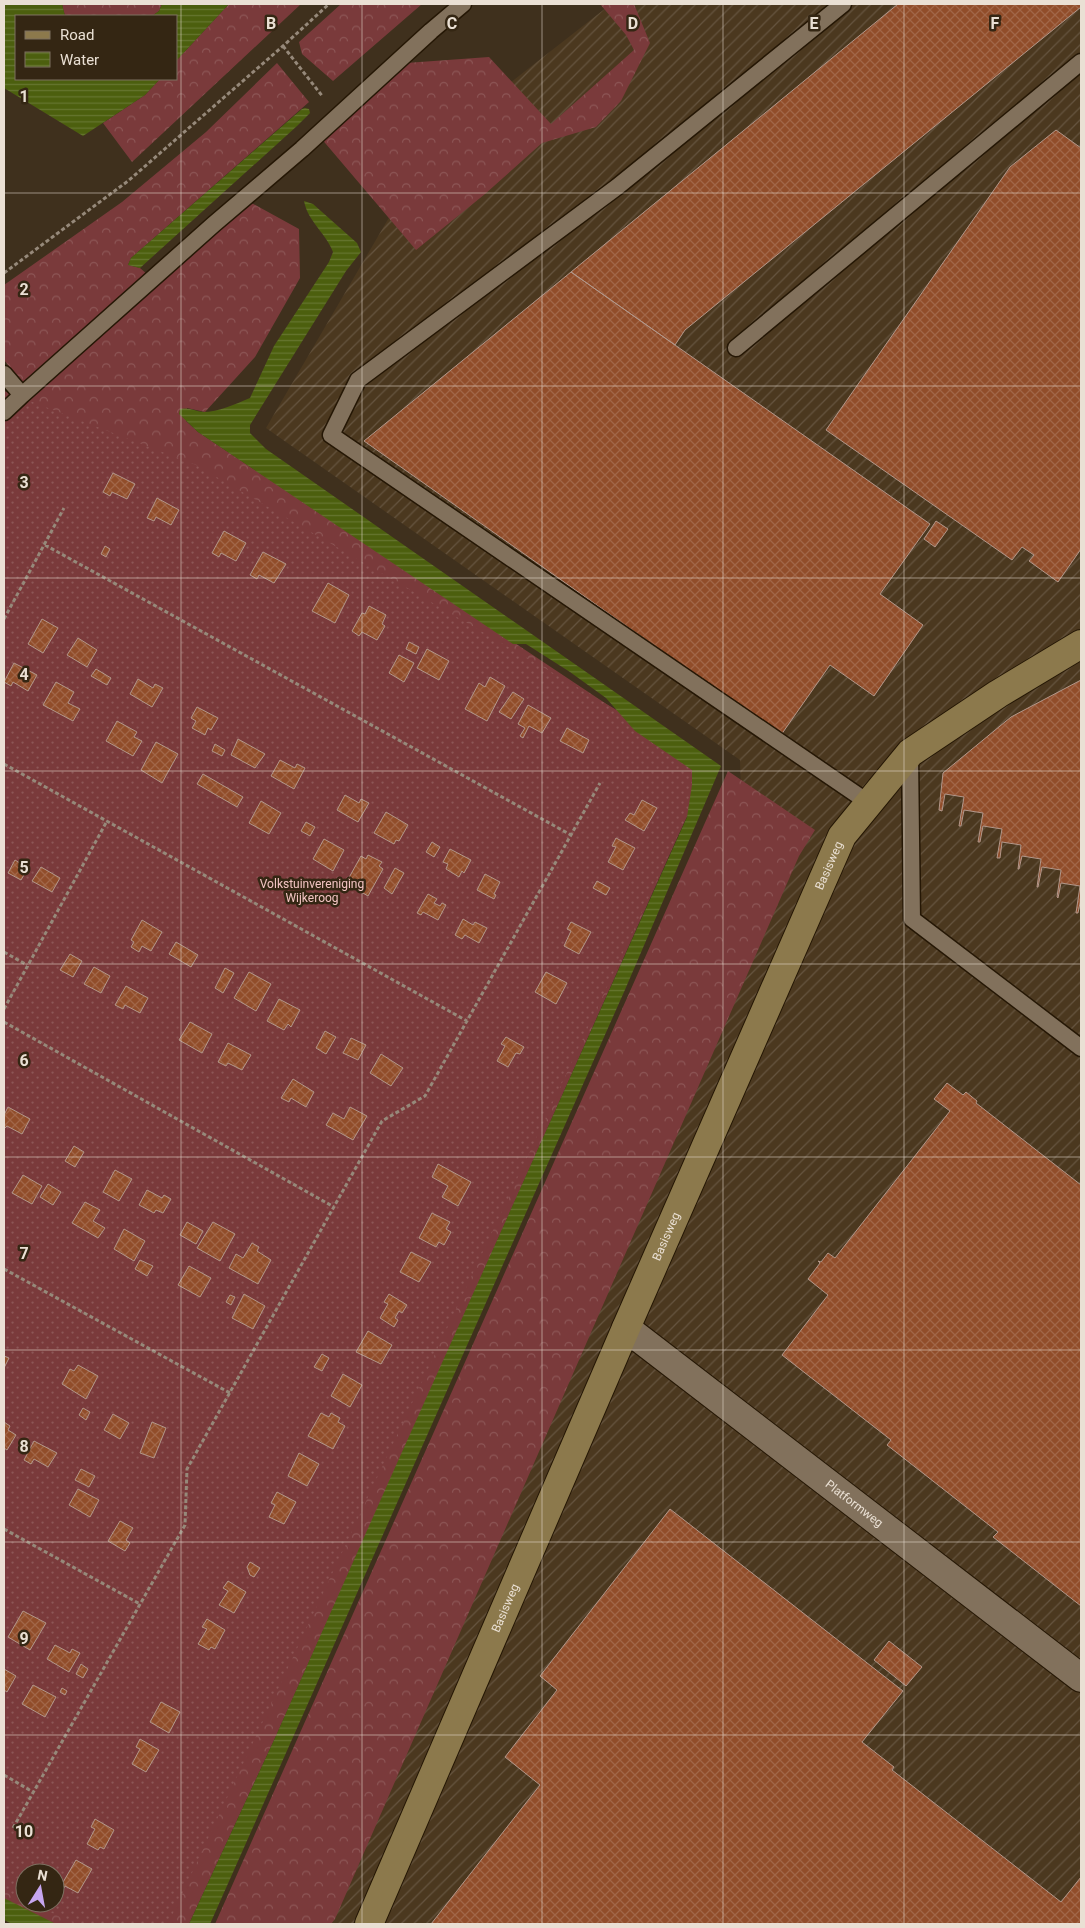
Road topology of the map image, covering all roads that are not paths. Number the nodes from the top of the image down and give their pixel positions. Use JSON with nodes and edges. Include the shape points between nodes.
{"nodes":[{"id":1,"x":463,"y":4,"type":"edge"},
{"id":2,"x":843,"y":4,"type":"edge"},
{"id":3,"x":1081,"y":62,"type":"edge"},
{"id":4,"x":736,"y":348,"type":"dead end"},
{"id":5,"x":4,"y":374,"type":"edge"},
{"id":6,"x":22,"y":396,"type":"junction"},
{"id":7,"x":4,"y":412,"type":"edge"},
{"id":8,"x":1081,"y":644,"type":"edge"},
{"id":9,"x":910,"y":753,"type":"junction"},
{"id":10,"x":869,"y":803,"type":"junction"},
{"id":11,"x":1081,"y":1048,"type":"edge"},
{"id":12,"x":626,"y":1328,"type":"junction"},
{"id":13,"x":1081,"y":1678,"type":"edge"},
{"id":14,"x":369,"y":1924,"type":"edge"}],
"edges":[{"from":1,"to":6,"type":"lane"},
{"from":2,"to":10,"type":"lane","via":[[617,187],[358,380],[330,435]]},
{"from":3,"to":4,"type":"lane"},
{"from":5,"to":6,"type":"lane"},
{"from":6,"to":7,"type":"lane"},
{"from":8,"to":9,"type":"street","name":"Basisweg"},
{"from":9,"to":10,"type":"street","name":"Basisweg"},
{"from":9,"to":11,"type":"lane","via":[[912,919]]},
{"from":10,"to":12,"type":"street","name":"Basisweg","via":[[842,836]]},
{"from":12,"to":13,"type":"street","name":"Platformweg"},
{"from":12,"to":14,"type":"street","name":"Basisweg"}]}
